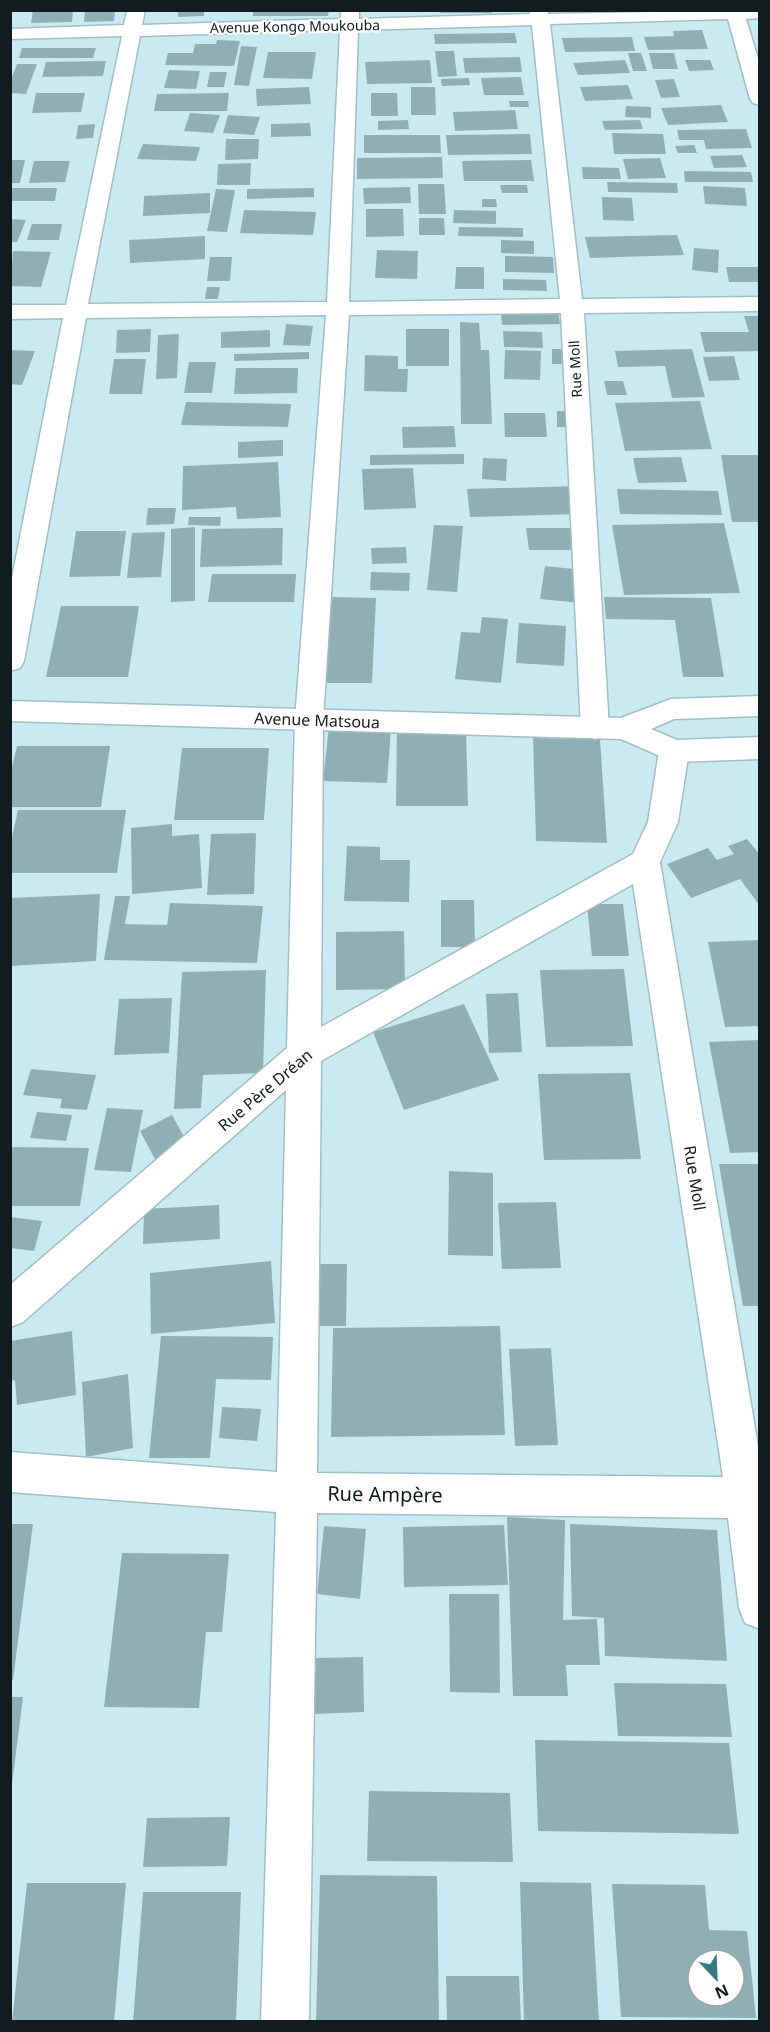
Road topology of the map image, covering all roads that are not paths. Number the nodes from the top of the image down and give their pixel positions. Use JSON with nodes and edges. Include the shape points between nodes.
{"nodes":[{"id":1,"x":735,"y":12,"type":"edge"},
{"id":2,"x":759,"y":13,"type":"edge"},
{"id":3,"x":540,"y":15,"type":"edge"},
{"id":4,"x":350,"y":18,"type":"edge"},
{"id":5,"x":134,"y":20,"type":"edge"},
{"id":6,"x":10,"y":34,"type":"edge"},
{"id":7,"x":759,"y":99,"type":"edge"},
{"id":8,"x":759,"y":304,"type":"edge"},
{"id":9,"x":572,"y":305,"type":"junction"},
{"id":10,"x":338,"y":307,"type":"junction"},
{"id":11,"x":76,"y":310,"type":"junction"},
{"id":12,"x":10,"y":312,"type":"edge"},
{"id":13,"x":10,"y":661,"type":"edge"},
{"id":14,"x":759,"y":706,"type":"edge"},
{"id":15,"x":10,"y":711,"type":"edge"},
{"id":16,"x":309,"y":720,"type":"junction"},
{"id":17,"x":595,"y":728,"type":"junction"},
{"id":18,"x":624,"y":729,"type":"junction"},
{"id":19,"x":759,"y":748,"type":"edge"},
{"id":20,"x":674,"y":751,"type":"junction"},
{"id":21,"x":645,"y":862,"type":"junction"},
{"id":22,"x":305,"y":1053,"type":"junction"},
{"id":23,"x":10,"y":1309,"type":"edge"},
{"id":24,"x":10,"y":1472,"type":"edge"},
{"id":25,"x":297,"y":1493,"type":"junction"},
{"id":26,"x":753,"y":1498,"type":"edge"},
{"id":27,"x":759,"y":1608,"type":"edge"},
{"id":28,"x":285,"y":2022,"type":"edge"}],
"edges":[{"from":1,"to":2,"type":"street","name":"Avenue Kongo Moukouba"},
{"from":1,"to":3,"type":"street","name":"Avenue Kongo Moukouba"},
{"from":1,"to":7,"type":"street"},
{"from":3,"to":4,"type":"street","name":"Avenue Kongo Moukouba"},
{"from":3,"to":9,"type":"street","name":"Rue Moll"},
{"from":4,"to":5,"type":"street","name":"Avenue Kongo Moukouba"},
{"from":4,"to":10,"type":"street"},
{"from":5,"to":6,"type":"street","name":"Avenue Kongo Moukouba"},
{"from":5,"to":11,"type":"street"},
{"from":8,"to":9,"type":"street"},
{"from":9,"to":10,"type":"street"},
{"from":9,"to":17,"type":"street","name":"Rue Moll"},
{"from":10,"to":11,"type":"street"},
{"from":10,"to":16,"type":"street"},
{"from":11,"to":12,"type":"street"},
{"from":11,"to":13,"type":"street"},
{"from":14,"to":18,"type":"street","name":"Avenue Matsoua","via":[[671,709]]},
{"from":15,"to":16,"type":"street","name":"Avenue Matsoua"},
{"from":16,"to":17,"type":"street","name":"Avenue Matsoua"},
{"from":16,"to":22,"type":"street"},
{"from":17,"to":18,"type":"street","name":"Avenue Matsoua"},
{"from":18,"to":20,"type":"street","name":"Avenue Matsoua"},
{"from":19,"to":20,"type":"street","name":"Avenue Matsoua"},
{"from":20,"to":21,"type":"street","via":[[663,822]]},
{"from":21,"to":22,"type":"street","name":"Rue Père Dréan"},
{"from":21,"to":26,"type":"street","name":"Rue Moll"},
{"from":22,"to":23,"type":"street","name":"Rue Père Dréan"},
{"from":22,"to":25,"type":"street"},
{"from":24,"to":25,"type":"street","name":"Rue Ampère"},
{"from":25,"to":26,"type":"street","name":"Rue Ampère"},
{"from":25,"to":28,"type":"street"},
{"from":26,"to":27,"type":"street","name":"Rue Moll"}]}
